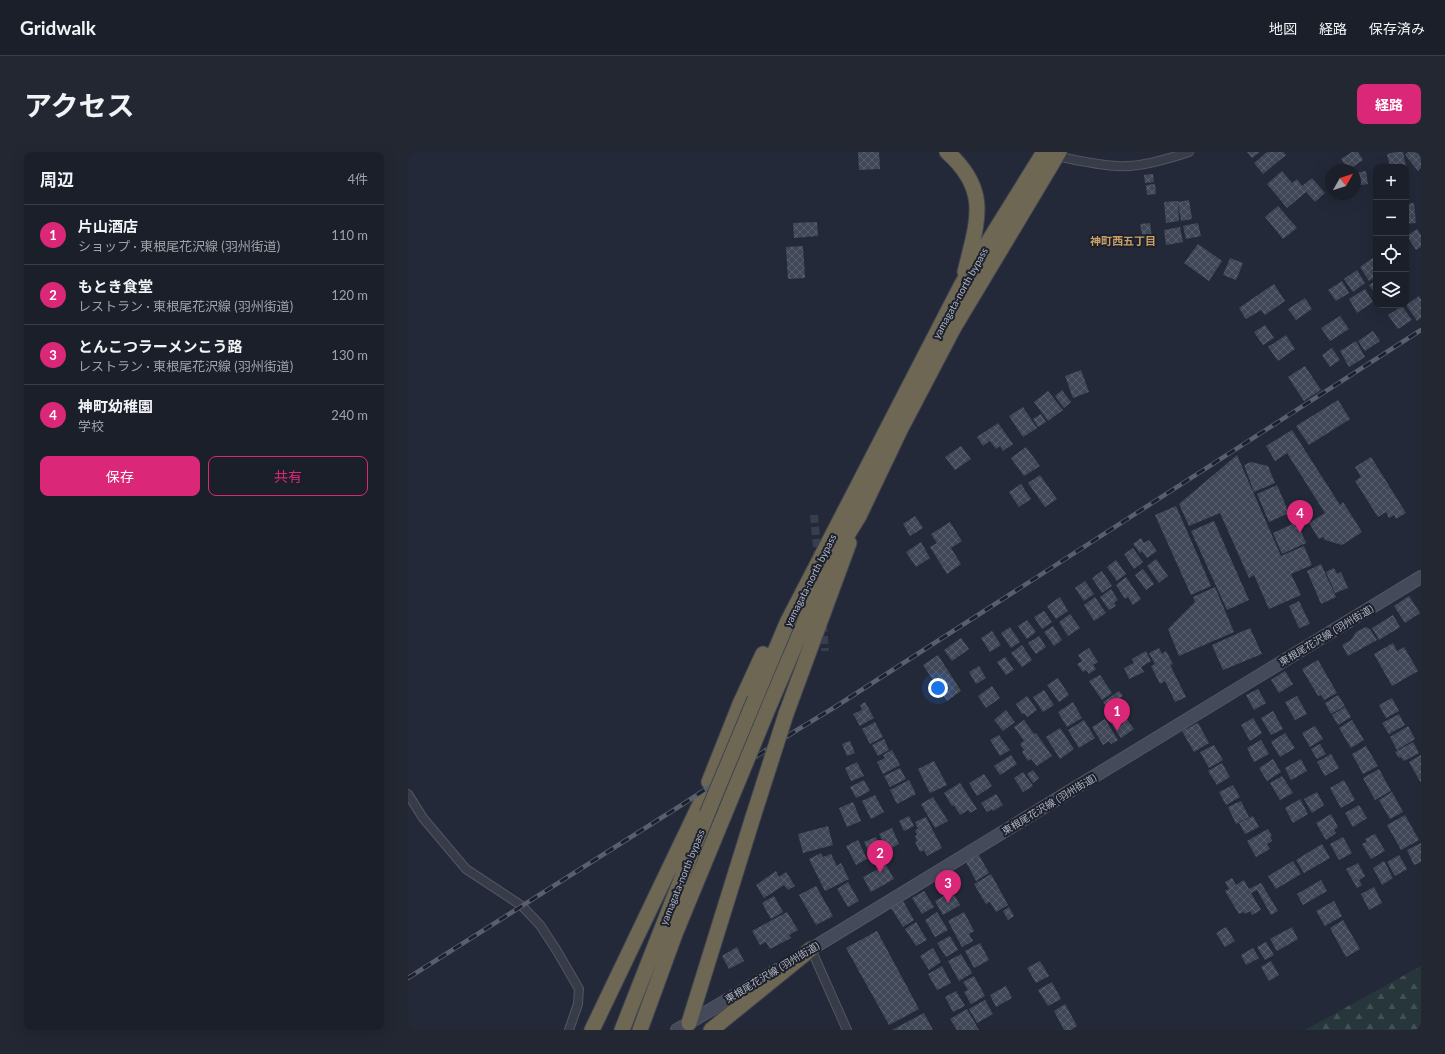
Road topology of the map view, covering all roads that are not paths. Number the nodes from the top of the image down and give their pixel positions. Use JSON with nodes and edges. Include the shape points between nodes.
{"nodes":[{"id":1,"x":947,"y":152,"type":"edge"},
{"id":2,"x":1189,"y":152,"type":"edge"},
{"id":3,"x":1046,"y":153,"type":"edge"},
{"id":4,"x":962,"y":284,"type":"junction"},
{"id":5,"x":852,"y":513,"type":"junction"},
{"id":6,"x":1421,"y":577,"type":"edge"},
{"id":7,"x":408,"y":794,"type":"edge"},
{"id":8,"x":811,"y":949,"type":"junction"},
{"id":9,"x":683,"y":1026,"type":"edge"},
{"id":10,"x":568,"y":1030,"type":"edge"},
{"id":11,"x":592,"y":1030,"type":"edge"},
{"id":12,"x":622,"y":1030,"type":"edge"},
{"id":13,"x":640,"y":1030,"type":"edge"},
{"id":14,"x":711,"y":1030,"type":"edge"},
{"id":15,"x":847,"y":1030,"type":"edge"}],
"edges":[{"from":1,"to":4,"type":"highway","via":[[962,166],[978,202],[977,221]]},
{"from":2,"to":3,"type":"street","via":[[1118,167]]},
{"from":3,"to":4,"type":"highway","name":"yamagata-north bypass"},
{"from":3,"to":5,"type":"highway","name":"yamagata-north bypass","via":[[900,430]]},
{"from":4,"to":5,"type":"highway","name":"yamagata-north bypass"},
{"from":5,"to":9,"type":"highway","bridge":true,"via":[[826,609],[786,714]]},
{"from":5,"to":11,"type":"highway","via":[[794,589],[740,704],[703,798]]},
{"from":5,"to":12,"type":"highway","name":"yamagata-north bypass","bridge":true,"via":[[787,623]]},
{"from":5,"to":13,"type":"highway","name":"yamagata-north bypass","bridge":true,"via":[[675,934]]},
{"from":6,"to":8,"type":"main road","name":"東根尾花沢線 (羽州街道)"},
{"from":7,"to":10,"type":"street","via":[[423,818],[466,869],[522,906],[540,925],[579,989],[578,1004]]},
{"from":8,"to":9,"type":"main road","name":"東根尾花沢線 (羽州街道)"},
{"from":8,"to":14,"type":"highway"},
{"from":8,"to":15,"type":"street"}]}
